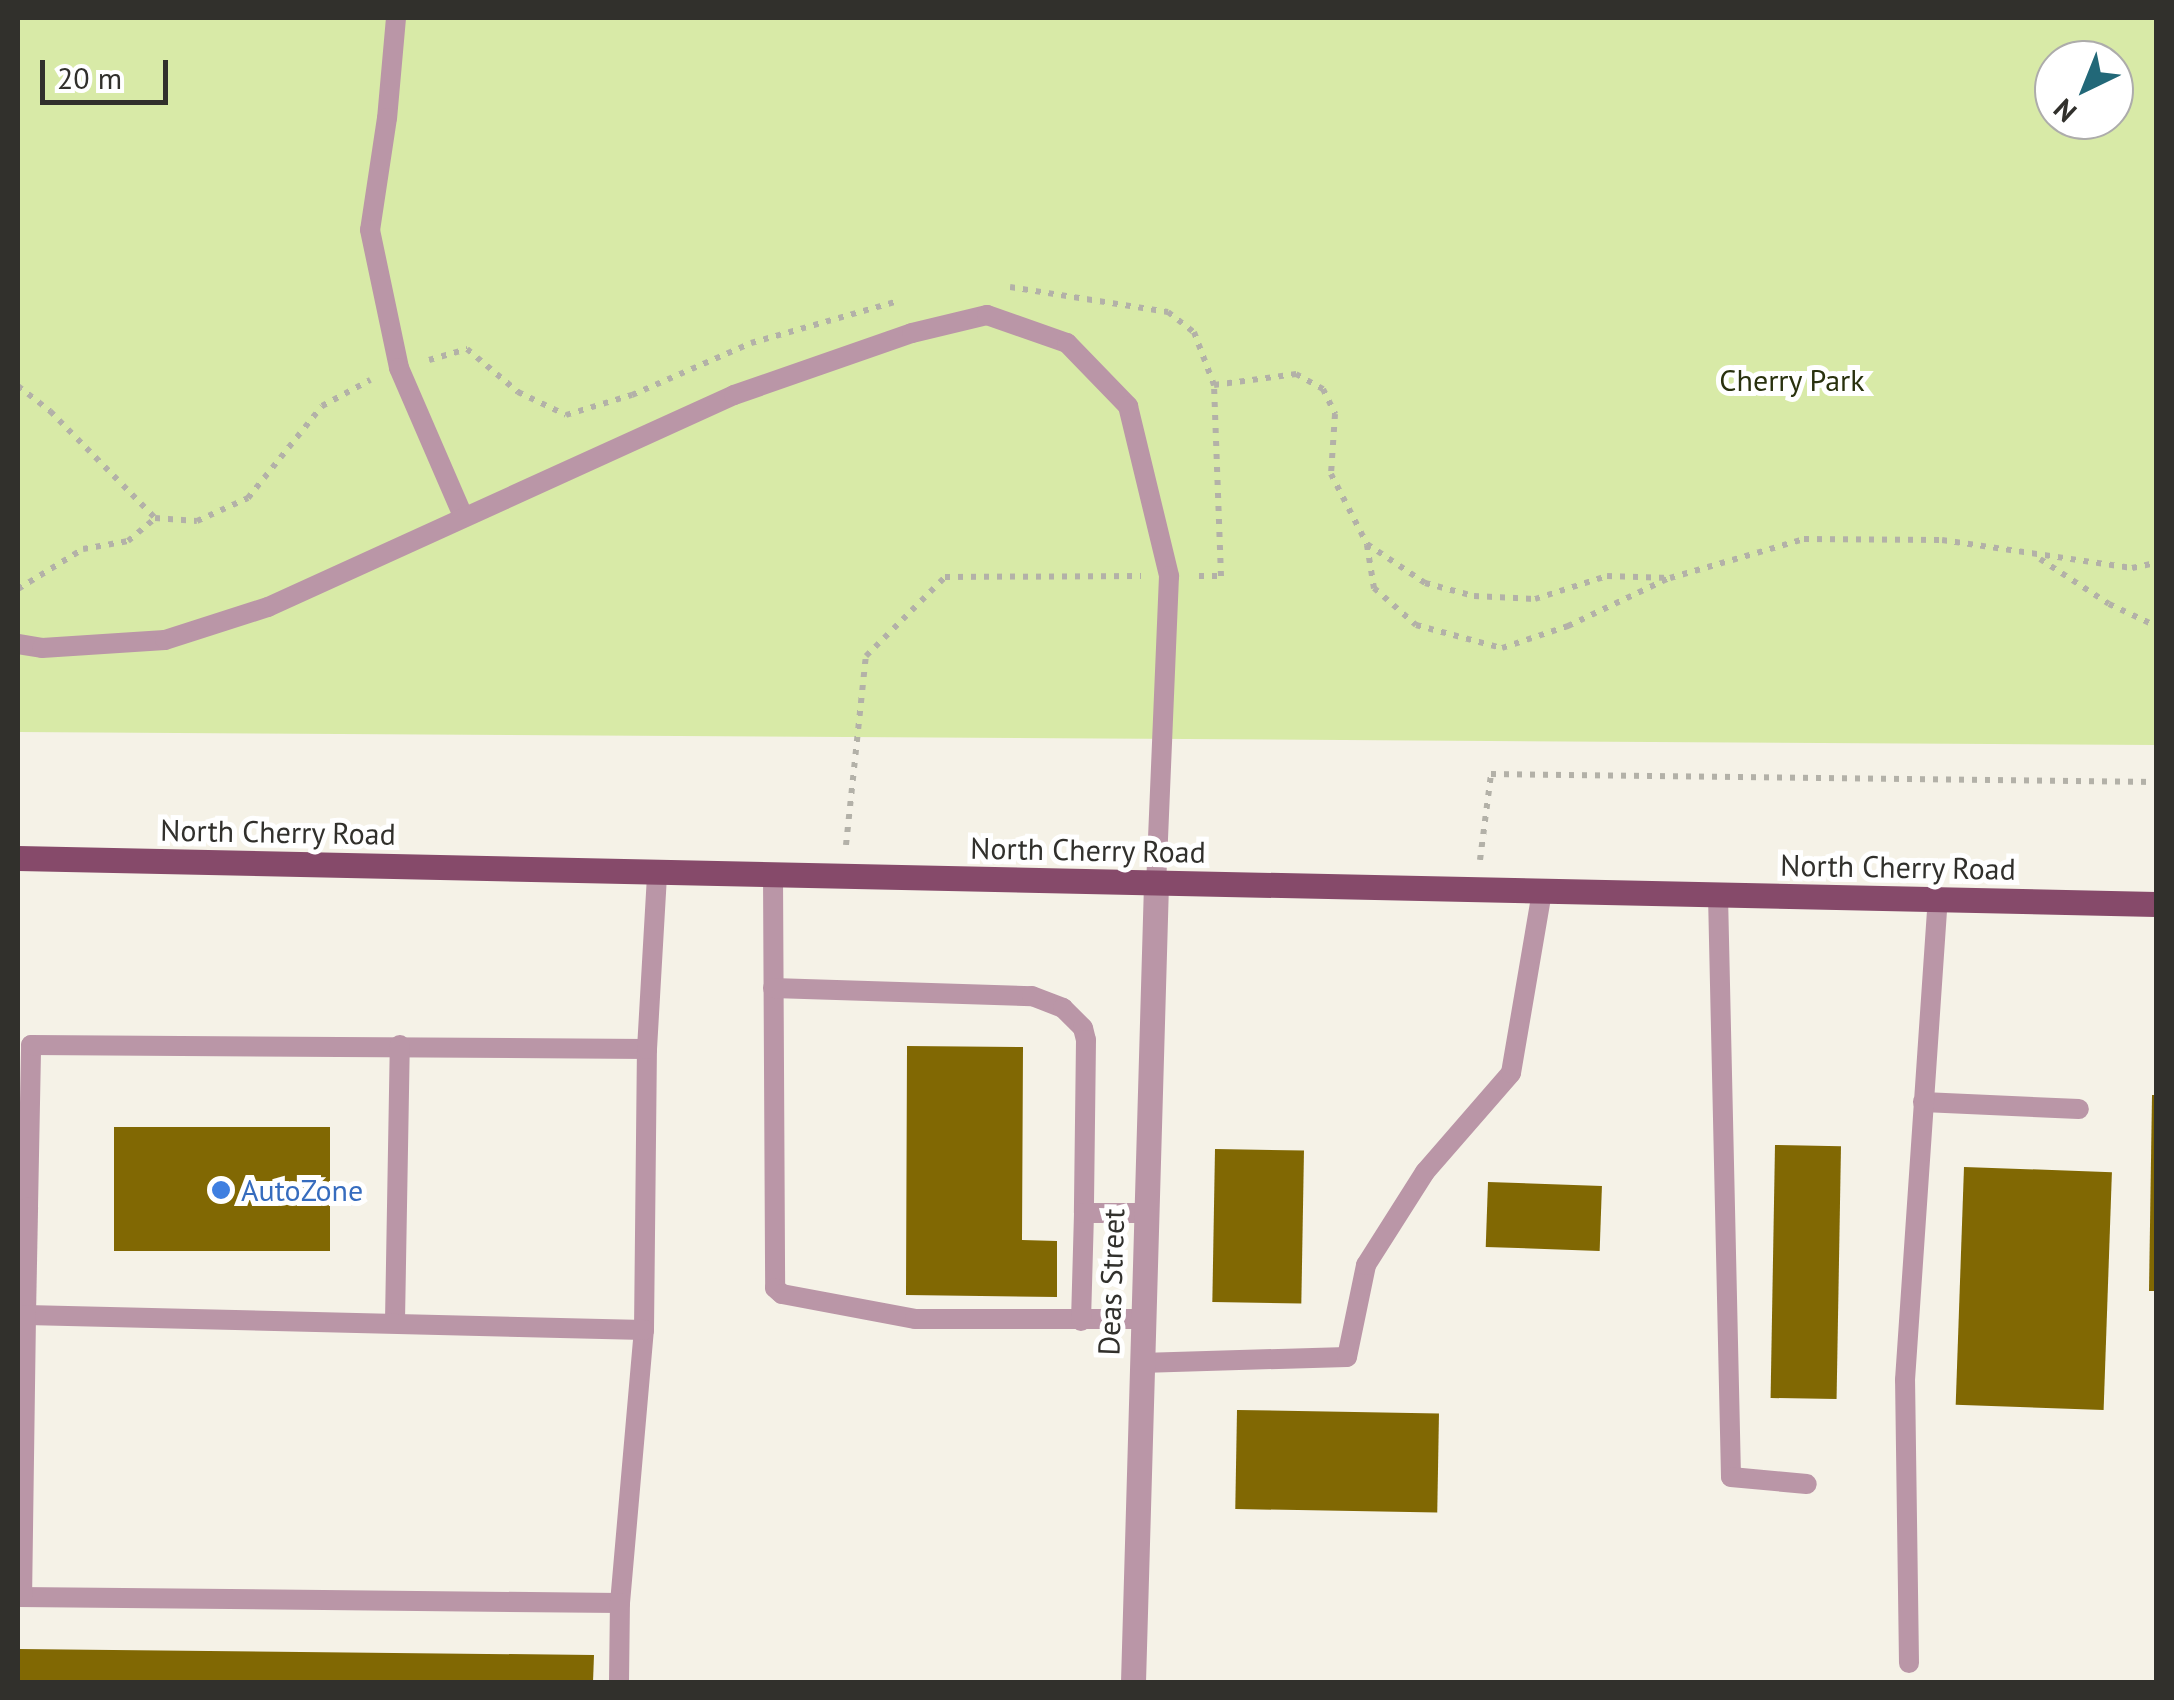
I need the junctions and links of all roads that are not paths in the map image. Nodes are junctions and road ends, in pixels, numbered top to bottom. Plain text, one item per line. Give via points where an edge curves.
1 (396, 18) edge
2 (464, 516) junction
3 (18, 644) edge
4 (18, 858) edge
5 (657, 874) junction
6 (772, 876) junction
7 (1156, 884) junction
8 (1542, 891) junction
9 (1718, 895) junction
10 (1938, 902) junction
11 (2156, 904) edge
12 (773, 988) junction
13 (400, 1045) junction
14 (646, 1049) junction
15 (1923, 1102) junction
16 (2079, 1109) dead end
17 (23, 1207) edge
18 (1084, 1212) junction
19 (1146, 1213) junction
20 (26, 1315) junction
21 (1142, 1320) junction
22 (394, 1321) junction
23 (1081, 1321) junction
24 (644, 1330) junction
25 (1141, 1363) junction
26 (1807, 1484) dead end
27 (20, 1597) edge
28 (620, 1603) junction
29 (1909, 1662) dead end
30 (619, 1682) edge
31 (1133, 1682) edge

1 - 2 lane via 370,230 399,368
2 - 3 lane via 268,607 165,640
2 - 7 lane via 734,395 912,333 986,315 1066,343 1128,406 1169,576
4 - 5 main road, North Cherry Road
5 - 6 main road, North Cherry Road
5 - 14 lane
6 - 7 main road, North Cherry Road
6 - 12 lane
7 - 8 main road, North Cherry Road
7 - 19 street, Deas Street
8 - 9 main road, North Cherry Road
8 - 25 lane via 1511,1073 1425,1172 1366,1265 1347,1357
9 - 10 main road, North Cherry Road
9 - 26 lane via 1732,1477
10 - 11 main road, North Cherry Road
10 - 15 lane
12 - 18 lane via 1032,996 1063,1008 1086,1040
12 - 23 lane via 775,1288 915,1319
13 - 14 lane
13 - 17 lane via 31,1045
13 - 22 lane
14 - 24 lane
15 - 16 lane
15 - 29 lane via 1905,1380
17 - 20 lane
18 - 19 lane
18 - 23 lane
19 - 21 street, Deas Street
20 - 22 lane
20 - 27 lane
21 - 23 lane
21 - 25 street, Deas Street
22 - 24 lane
24 - 28 lane
25 - 31 street, Deas Street
27 - 28 lane
28 - 30 lane

